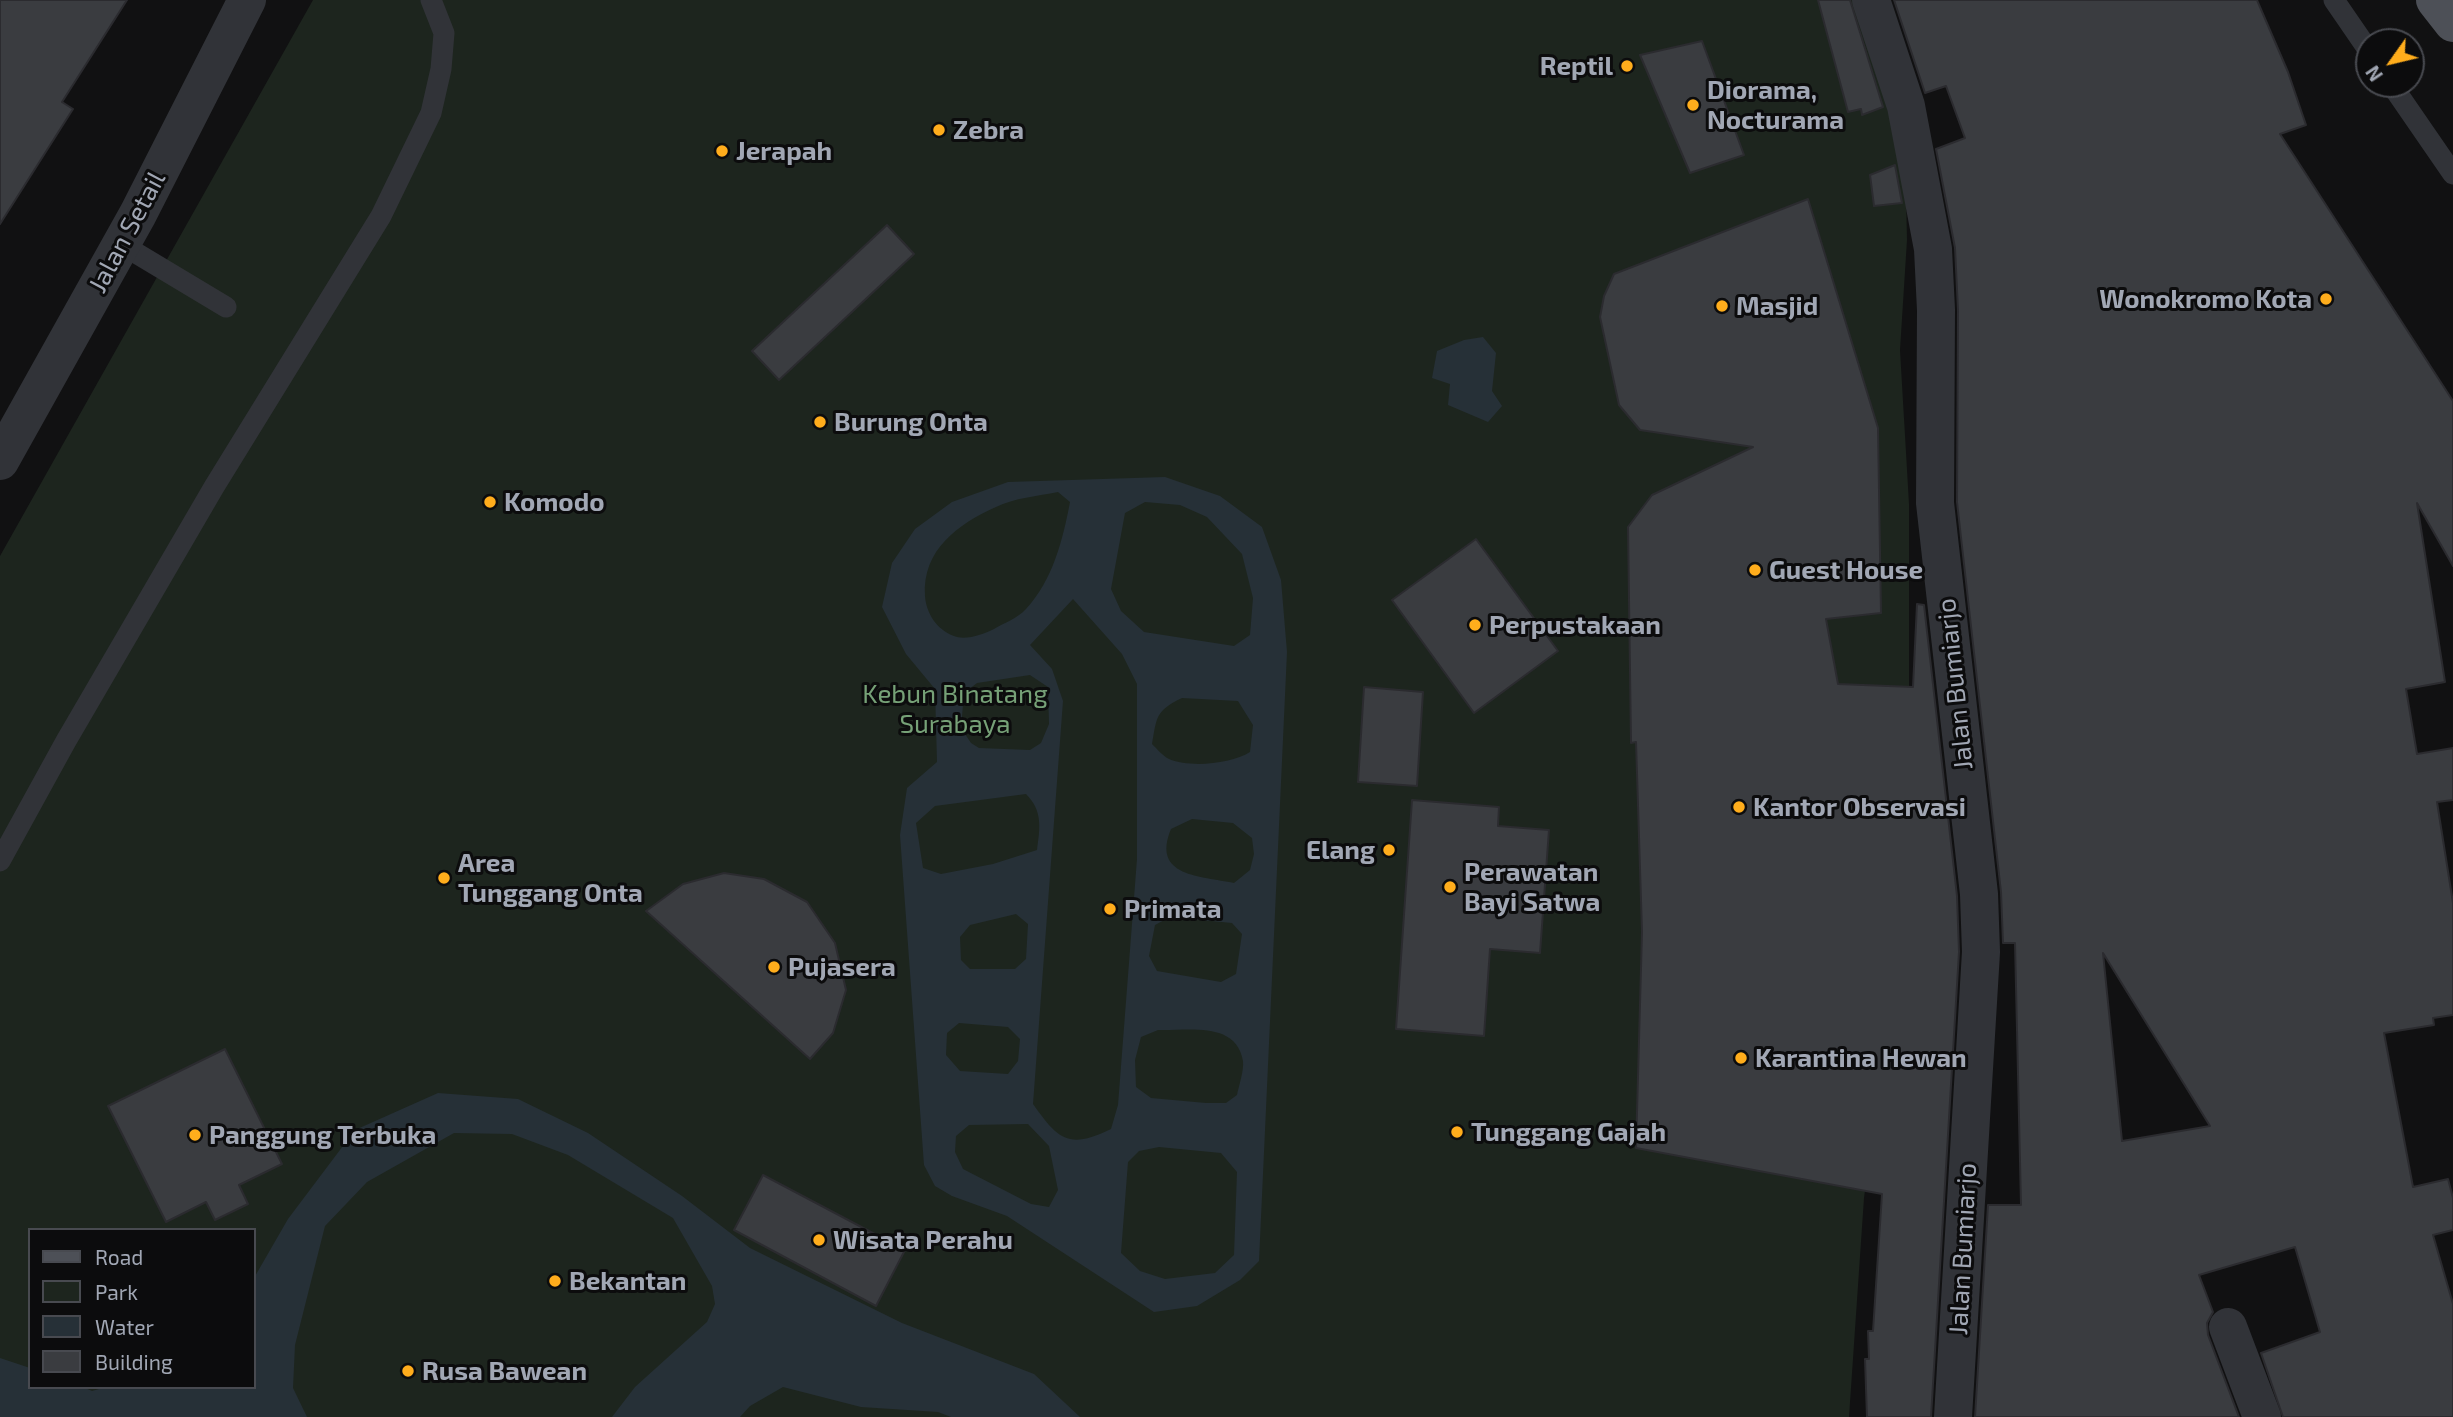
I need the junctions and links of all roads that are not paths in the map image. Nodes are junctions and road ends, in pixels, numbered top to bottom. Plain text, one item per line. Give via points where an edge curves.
1 (247, 0) edge
2 (430, 0) edge
3 (1871, 0) edge
4 (2334, 0) edge
5 (2435, 0) edge
6 (2453, 23) edge
7 (2355, 31) edge
8 (2401, 98) edge
9 (2453, 174) edge
10 (121, 244) junction
11 (226, 307) dead end
12 (0, 461) edge
13 (0, 861) edge
14 (2228, 1327) dead end
15 (1953, 1417) edge
16 (2262, 1417) edge

1 - 10 street, Jalan Setail
2 - 13 lane via 444,33 434,102 381,215 214,487
3 - 15 street, Jalan Bumiarjo via 1906,106 1933,249 1935,503 1979,894 1981,952
4 - 7 lane
5 - 6 main road
8 - 9 lane
10 - 11 lane
10 - 12 street, Jalan Setail
14 - 16 street

